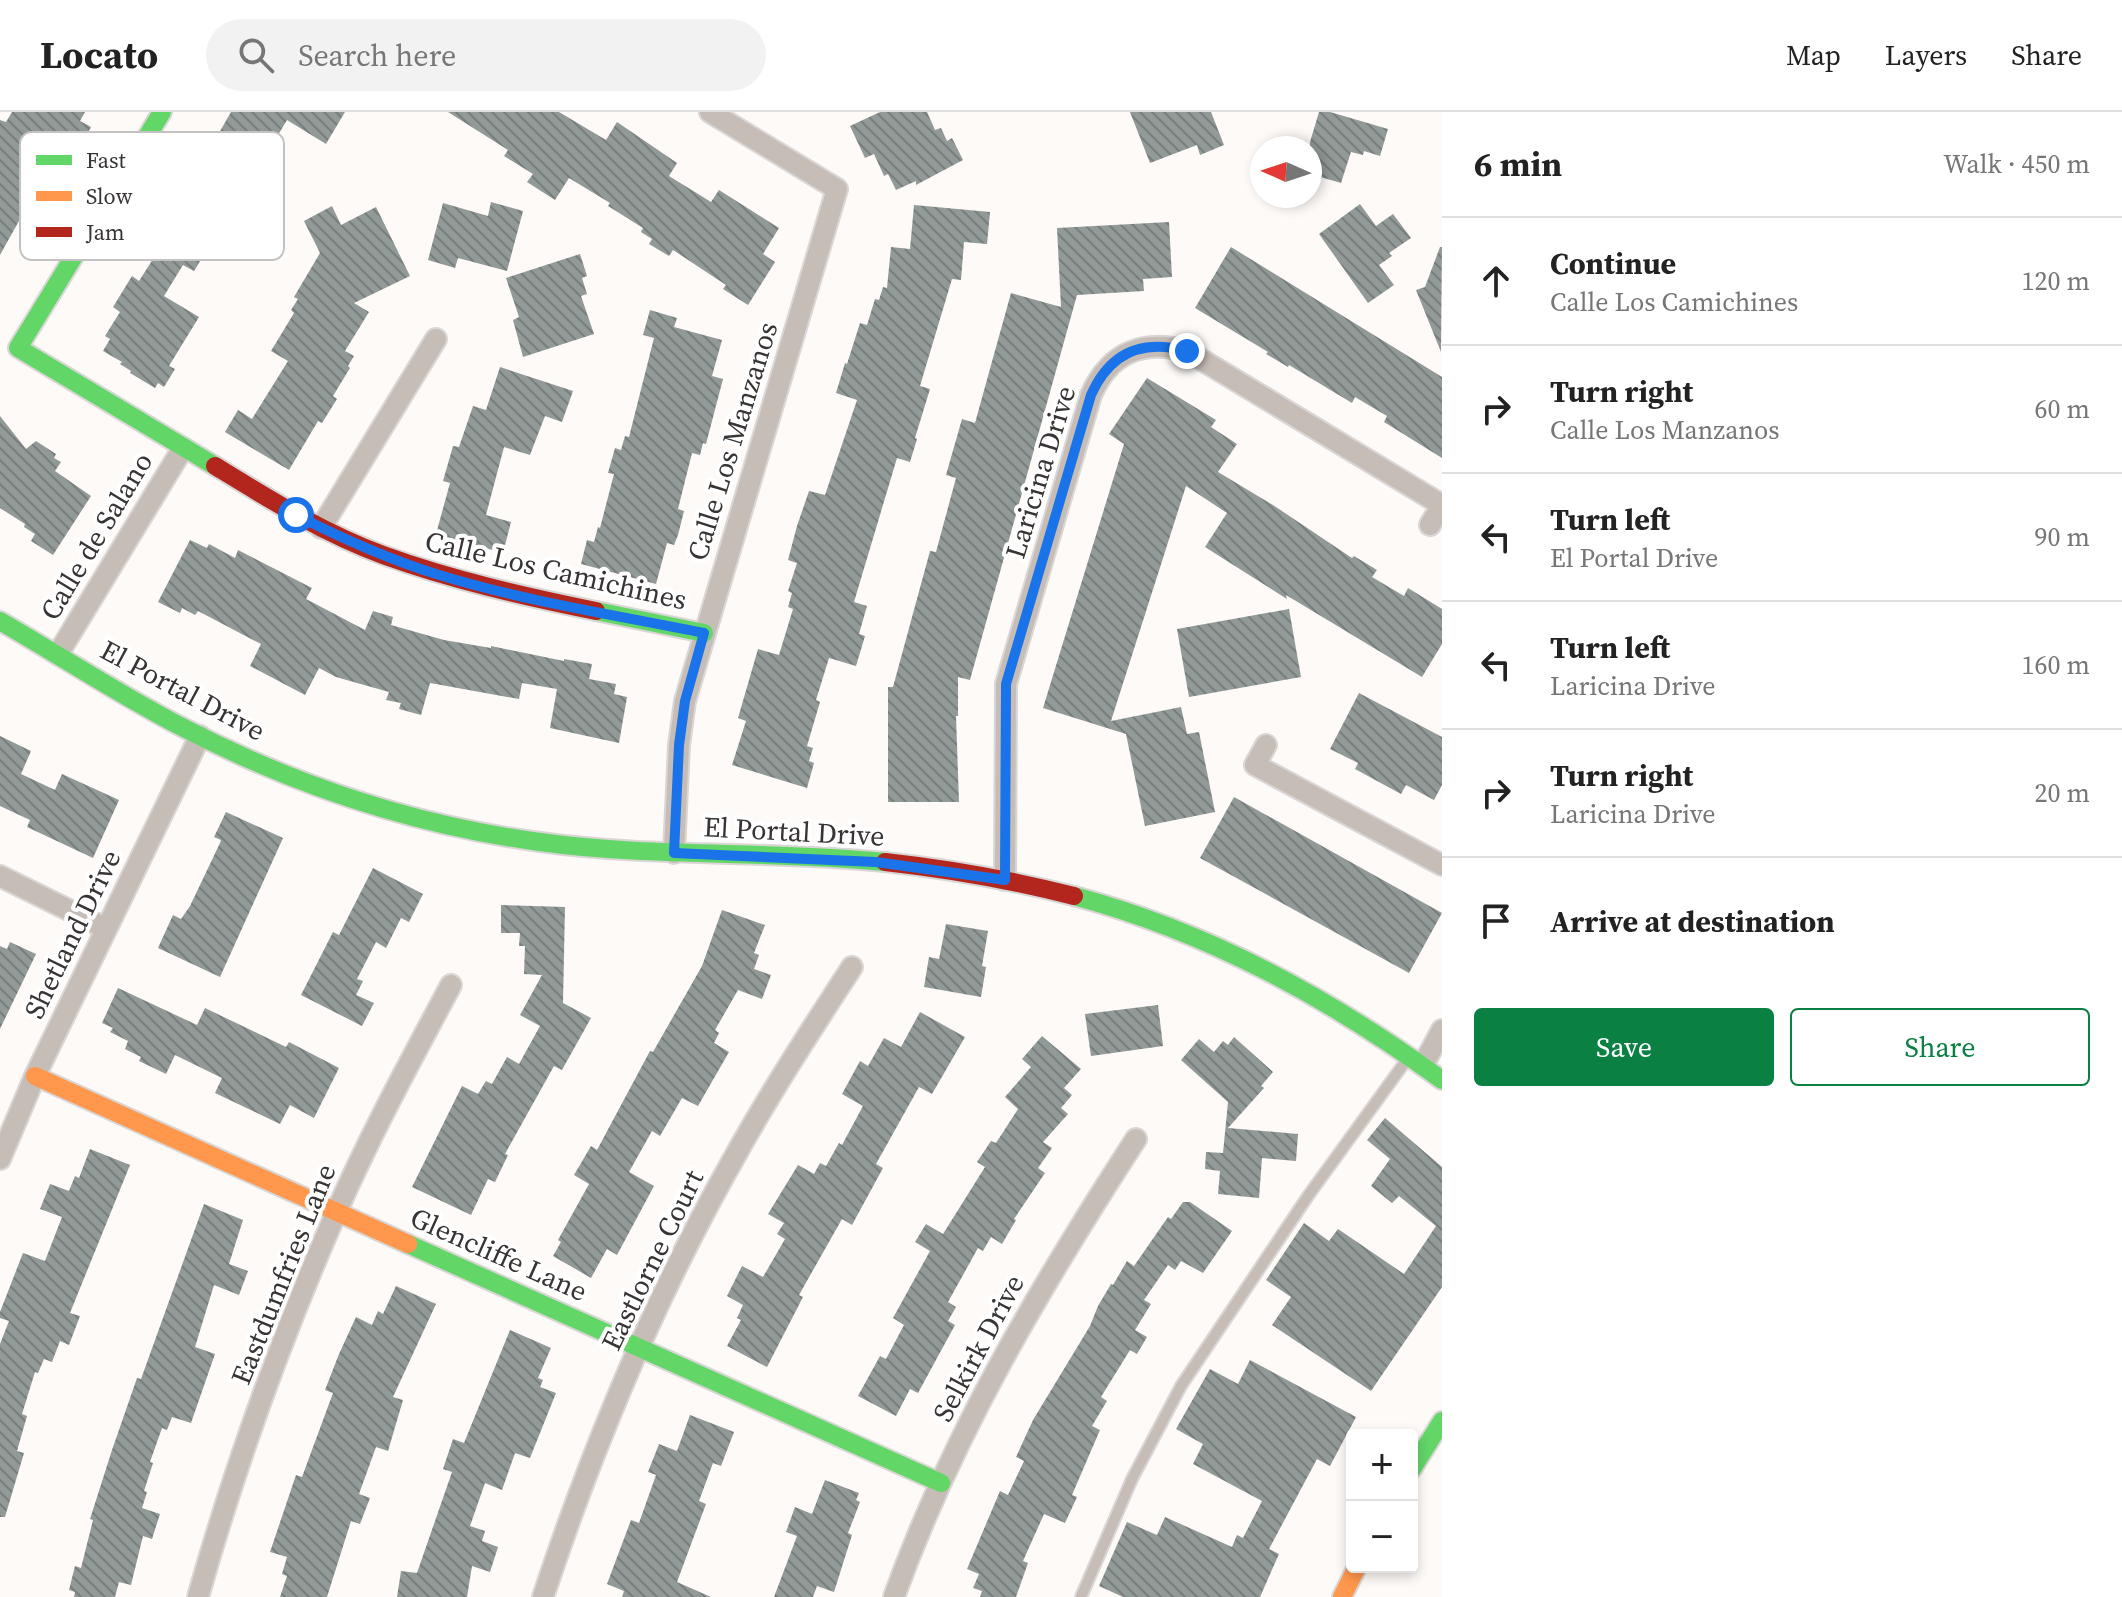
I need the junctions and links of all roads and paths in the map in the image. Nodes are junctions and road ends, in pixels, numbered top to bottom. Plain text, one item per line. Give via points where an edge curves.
1 (162, 112) edge
2 (710, 112) edge
3 (150, 132) edge
4 (72, 260) edge
5 (436, 339) dead end
6 (183, 448) junction
7 (1430, 525) dead end
8 (321, 528) junction
9 (0, 621) edge
10 (704, 633) junction
11 (58, 654) junction
12 (200, 736) junction
13 (1266, 745) dead end
14 (674, 853) junction
15 (1442, 865) edge
16 (0, 876) edge
17 (1005, 880) junction
18 (105, 928) junction
19 (852, 967) dead end
20 (451, 985) dead end
21 (1442, 1030) edge
22 (1416, 1061) junction
23 (35, 1076) junction
24 (1442, 1080) edge
25 (1136, 1139) dead end
26 (0, 1159) edge
27 (337, 1211) junction
28 (639, 1347) junction
29 (1442, 1421) edge
30 (1418, 1459) edge
31 (941, 1483) junction
32 (1354, 1573) edge
33 (198, 1597) edge
34 (543, 1597) edge
35 (894, 1597) edge
36 (1081, 1597) edge
37 (1342, 1597) edge

1 - 3 street, Calle Los Camichines
2 - 10 street, Calle Los Manzanos via 837,189
4 - 6 street, Calle Los Camichines via 18,348
5 - 8 street
6 - 8 street, Calle Los Camichines
6 - 11 street, Calle de Salano
7 - 17 street, Laricina Drive via 1442,505 1187,351 1146,346 1111,364 1091,395 1006,684
8 - 10 street, Calle Los Camichines via 381,554 491,589
9 - 11 street, El Portal Drive
10 - 14 street, Calle Los Manzanos via 679,745
11 - 12 street, El Portal Drive
12 - 14 street, El Portal Drive via 277,772 421,820 568,846
12 - 18 street, Shetland Drive
13 - 15 street via 1255,765
14 - 17 street, El Portal Drive via 876,862
16 - 18 street
17 - 22 street, El Portal Drive via 1143,918 1213,945 1346,1014
18 - 23 street, Shetland Drive
19 - 28 street, Eastlorne Court via 732,1160
20 - 27 street, Eastdumfries Lane
21 - 22 street
22 - 24 street, El Portal Drive
22 - 36 lane via 1308,1196 1181,1386 1132,1479
23 - 26 street, Shetland Drive
23 - 27 street, Glencliffe Lane
25 - 31 street, Selkirk Drive via 1004,1353
27 - 28 street, Glencliffe Lane
27 - 33 street, Eastdumfries Lane via 249,1433
28 - 31 street, Glencliffe Lane
28 - 34 street, Eastlorne Court
29 - 30 street
31 - 35 street, Selkirk Drive
32 - 37 street

